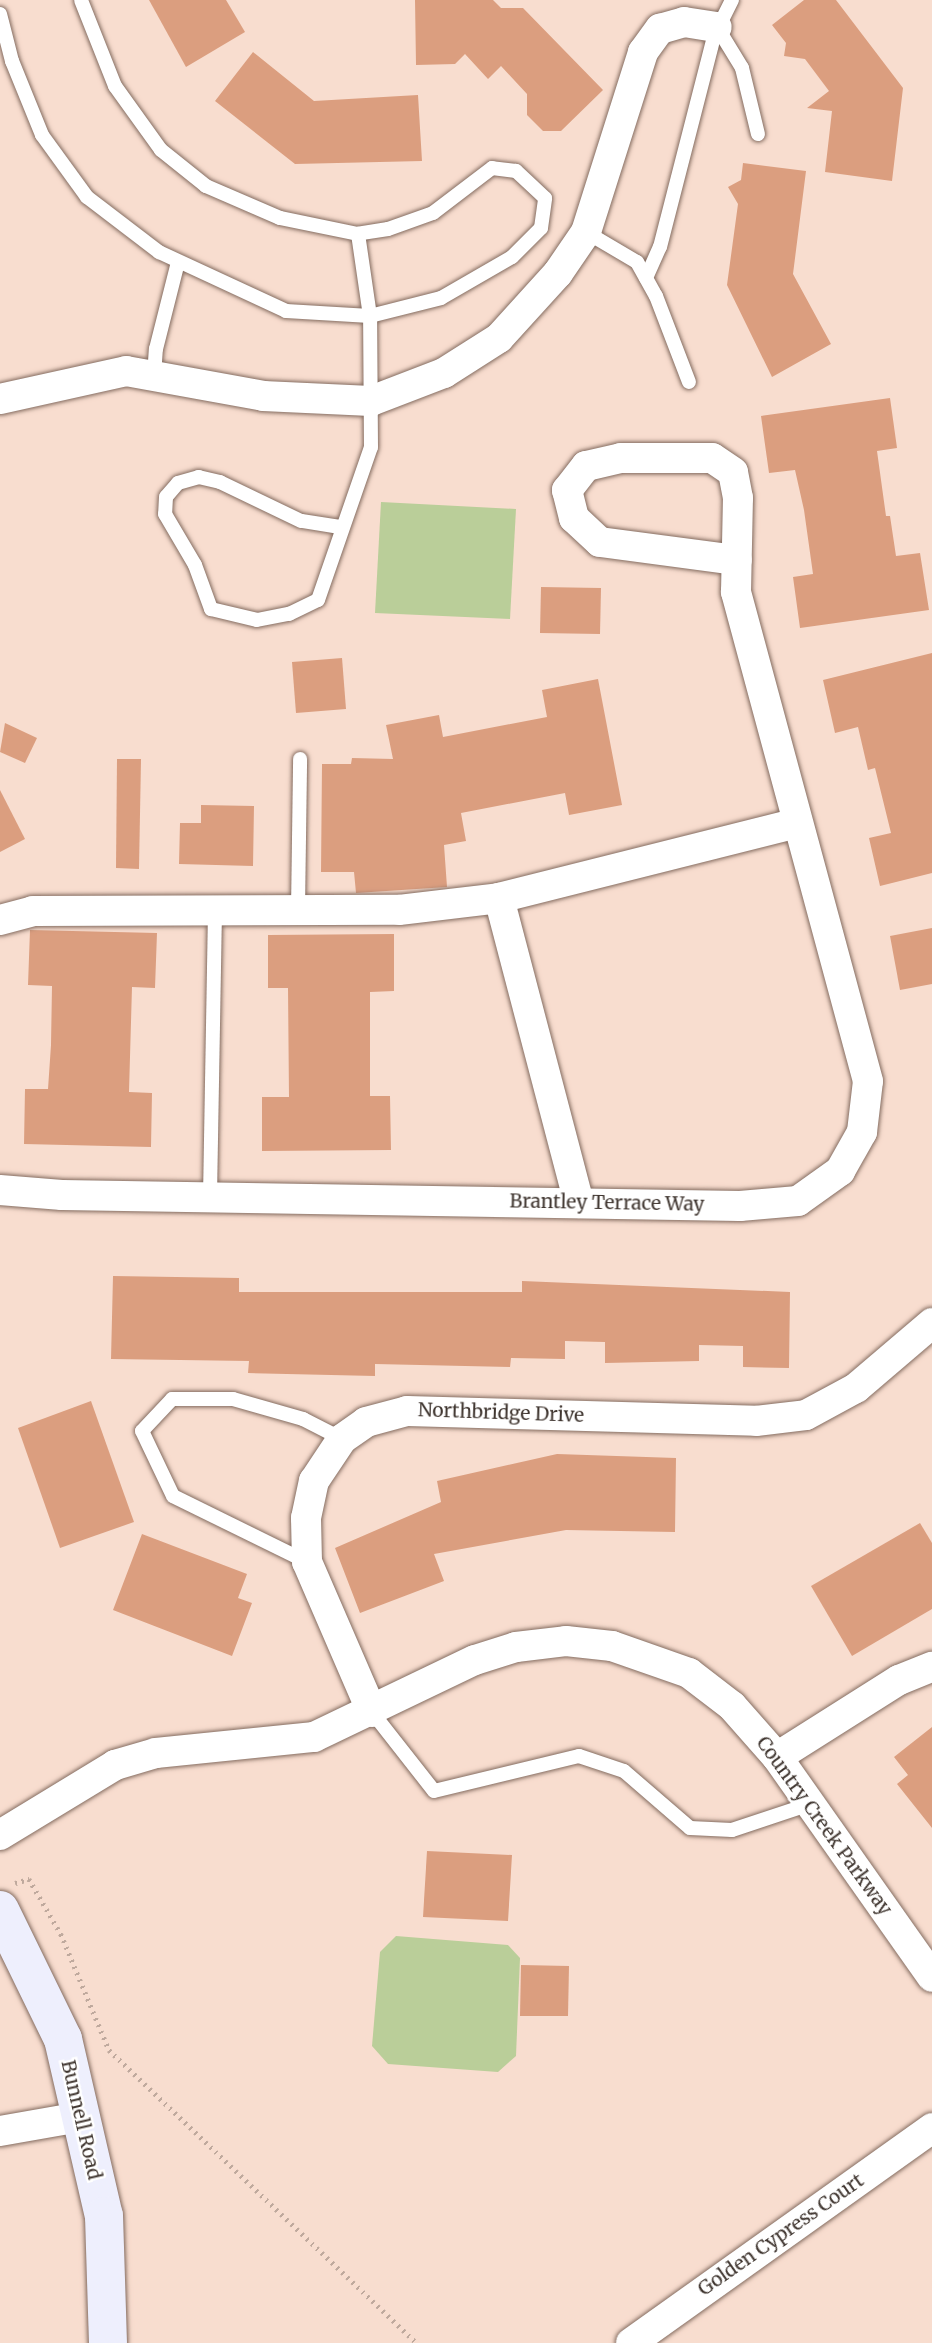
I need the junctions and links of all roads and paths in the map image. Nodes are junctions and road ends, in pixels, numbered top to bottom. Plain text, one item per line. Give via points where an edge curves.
1 (81, 0) edge
2 (732, 0) edge
3 (0, 14) edge
4 (717, 27) junction
5 (758, 134) dead end
6 (586, 233) junction
7 (358, 234) junction
8 (178, 262) junction
9 (646, 278) junction
10 (370, 316) junction
11 (154, 376) junction
12 (689, 382) dead end
13 (0, 399) edge
14 (370, 401) junction
15 (340, 527) junction
16 (737, 560) junction
17 (300, 759) dead end
18 (797, 822) junction
19 (499, 898) junction
20 (215, 909) junction
21 (298, 910) junction
22 (0, 920) edge
23 (0, 1190) edge
24 (210, 1197) junction
25 (579, 1203) junction
26 (932, 1323) edge
27 (342, 1438) junction
28 (307, 1562) junction
29 (932, 1667) edge
30 (372, 1712) junction
31 (777, 1757) junction
32 (810, 1804) junction
33 (0, 1835) edge
34 (9, 1895) edge
35 (932, 1977) edge
36 (80, 2117) junction
37 (932, 2128) edge
38 (0, 2131) edge
39 (108, 2343) edge
40 (417, 2343) edge
41 (631, 2343) edge

1 - 7 lane via 115,86 161,150 206,186 280,218
2 - 4 lane
3 - 8 lane via 12,61 42,135 88,197
4 - 5 lane via 742,68
4 - 6 street via 684,22 660,29 643,52
4 - 9 lane via 660,247
6 - 9 lane via 636,262
6 - 14 street via 558,273 499,338 444,373
7 - 10 lane
7 - 10 lane via 433,213 492,169 516,171 545,198 541,228 512,257 441,298
8 - 10 lane via 286,311
8 - 11 lane via 156,349
9 - 12 lane
10 - 14 lane
11 - 13 street via 126,371
11 - 14 street via 263,396
14 - 15 lane via 370,447 357,494
15 - 15 lane via 301,521 220,482 199,477 178,483 166,498 165,514 195,565 211,609 234,617 257,620 289,614 318,600
16 - 16 street, Brantley Terrace Way via 738,498 733,472 712,458 621,458 586,467 567,490 574,518 600,541
16 - 18 street, Brantley Terrace Way via 736,592
17 - 21 lane
18 - 19 street
18 - 25 street, Brantley Terrace Way via 868,1081 862,1132 839,1171 798,1201 740,1206
19 - 21 street via 399,910
19 - 25 street
20 - 21 street
20 - 22 street via 33,911
20 - 24 lane
23 - 24 street, Brantley Terrace Way
24 - 25 street, Brantley Terrace Way
26 - 27 street, Northbridge Drive via 856,1388 806,1415 756,1421 407,1411 366,1422
27 - 28 street, Northbridge Drive via 314,1481 306,1518
27 - 28 lane via 303,1419 233,1399 172,1399 142,1431 173,1496
28 - 30 street, Northbridge Drive
29 - 31 street via 899,1680
30 - 31 street, Country Creek Parkway via 475,1660 516,1647 566,1642 612,1646 689,1673 732,1706
30 - 32 lane via 433,1791 579,1756 624,1771 690,1828 732,1830
30 - 33 street, Country Creek Parkway via 314,1737 156,1753 115,1765
31 - 32 street, Country Creek Parkway
32 - 35 street, Country Creek Parkway
34 - 36 main road, Bunnell Road via 63,2039
34 - 40 path via 29,1879 61,1934 109,2050
36 - 38 street
36 - 39 main road, Bunnell Road via 104,2216
37 - 41 street, Golden Cypress Court

